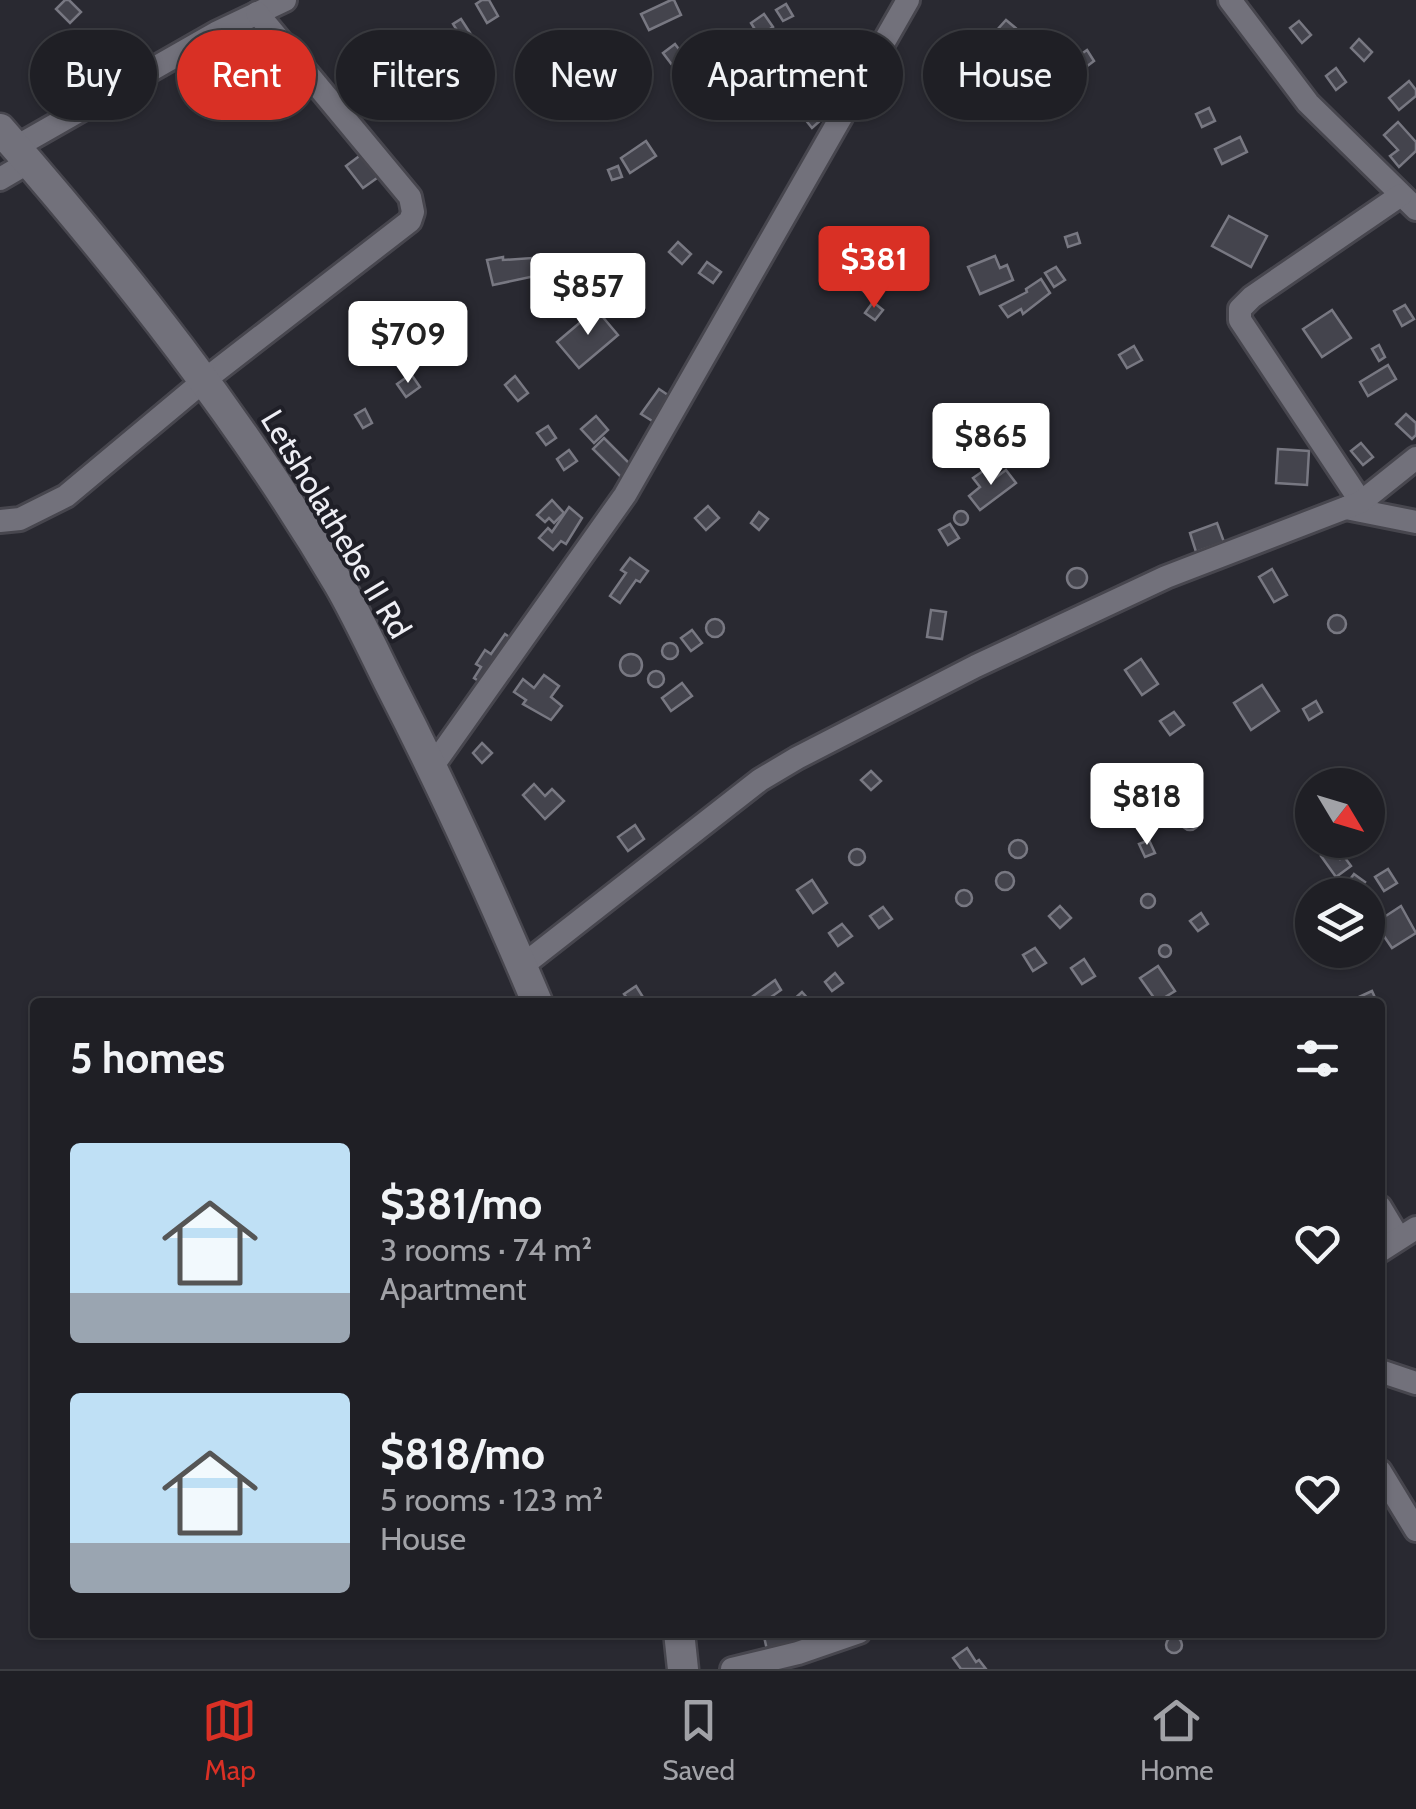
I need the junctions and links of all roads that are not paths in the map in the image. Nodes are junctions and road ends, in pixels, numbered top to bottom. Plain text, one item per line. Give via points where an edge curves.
1 (285, 0) edge
2 (908, 0) edge
3 (1230, 0) edge
4 (257, 13) junction
5 (15, 146) edge
6 (0, 179) edge
7 (1408, 202) edge
8 (206, 379) junction
9 (1416, 458) edge
10 (1353, 505) junction
11 (0, 521) edge
12 (1416, 522) edge
13 (432, 767) junction
14 (522, 966) junction
15 (534, 998) edge
16 (1385, 1216) edge
17 (1398, 1239) edge
18 (1385, 1373) edge
19 (1416, 1383) edge
20 (1385, 1479) edge
21 (1416, 1530) edge
22 (679, 1638) edge
23 (842, 1638) edge
24 (682, 1669) edge
25 (732, 1669) edge

1 - 4 street
2 - 13 street via 625,496
3 - 7 street via 1308,103
4 - 5 street
4 - 8 street via 410,197 413,212 404,228
5 - 6 street
5 - 8 street, Letsholathebe II Rd
7 - 10 street via 1240,310
8 - 11 street via 66,496 20,519
8 - 13 street, Letsholathebe II Rd via 342,589
9 - 10 street
10 - 12 street
10 - 14 street via 1166,578 797,758
13 - 14 street, Letsholathebe II Rd
14 - 15 street, Letsholathebe II Rd
16 - 17 street
18 - 19 street
20 - 21 street
22 - 24 street
23 - 25 street

